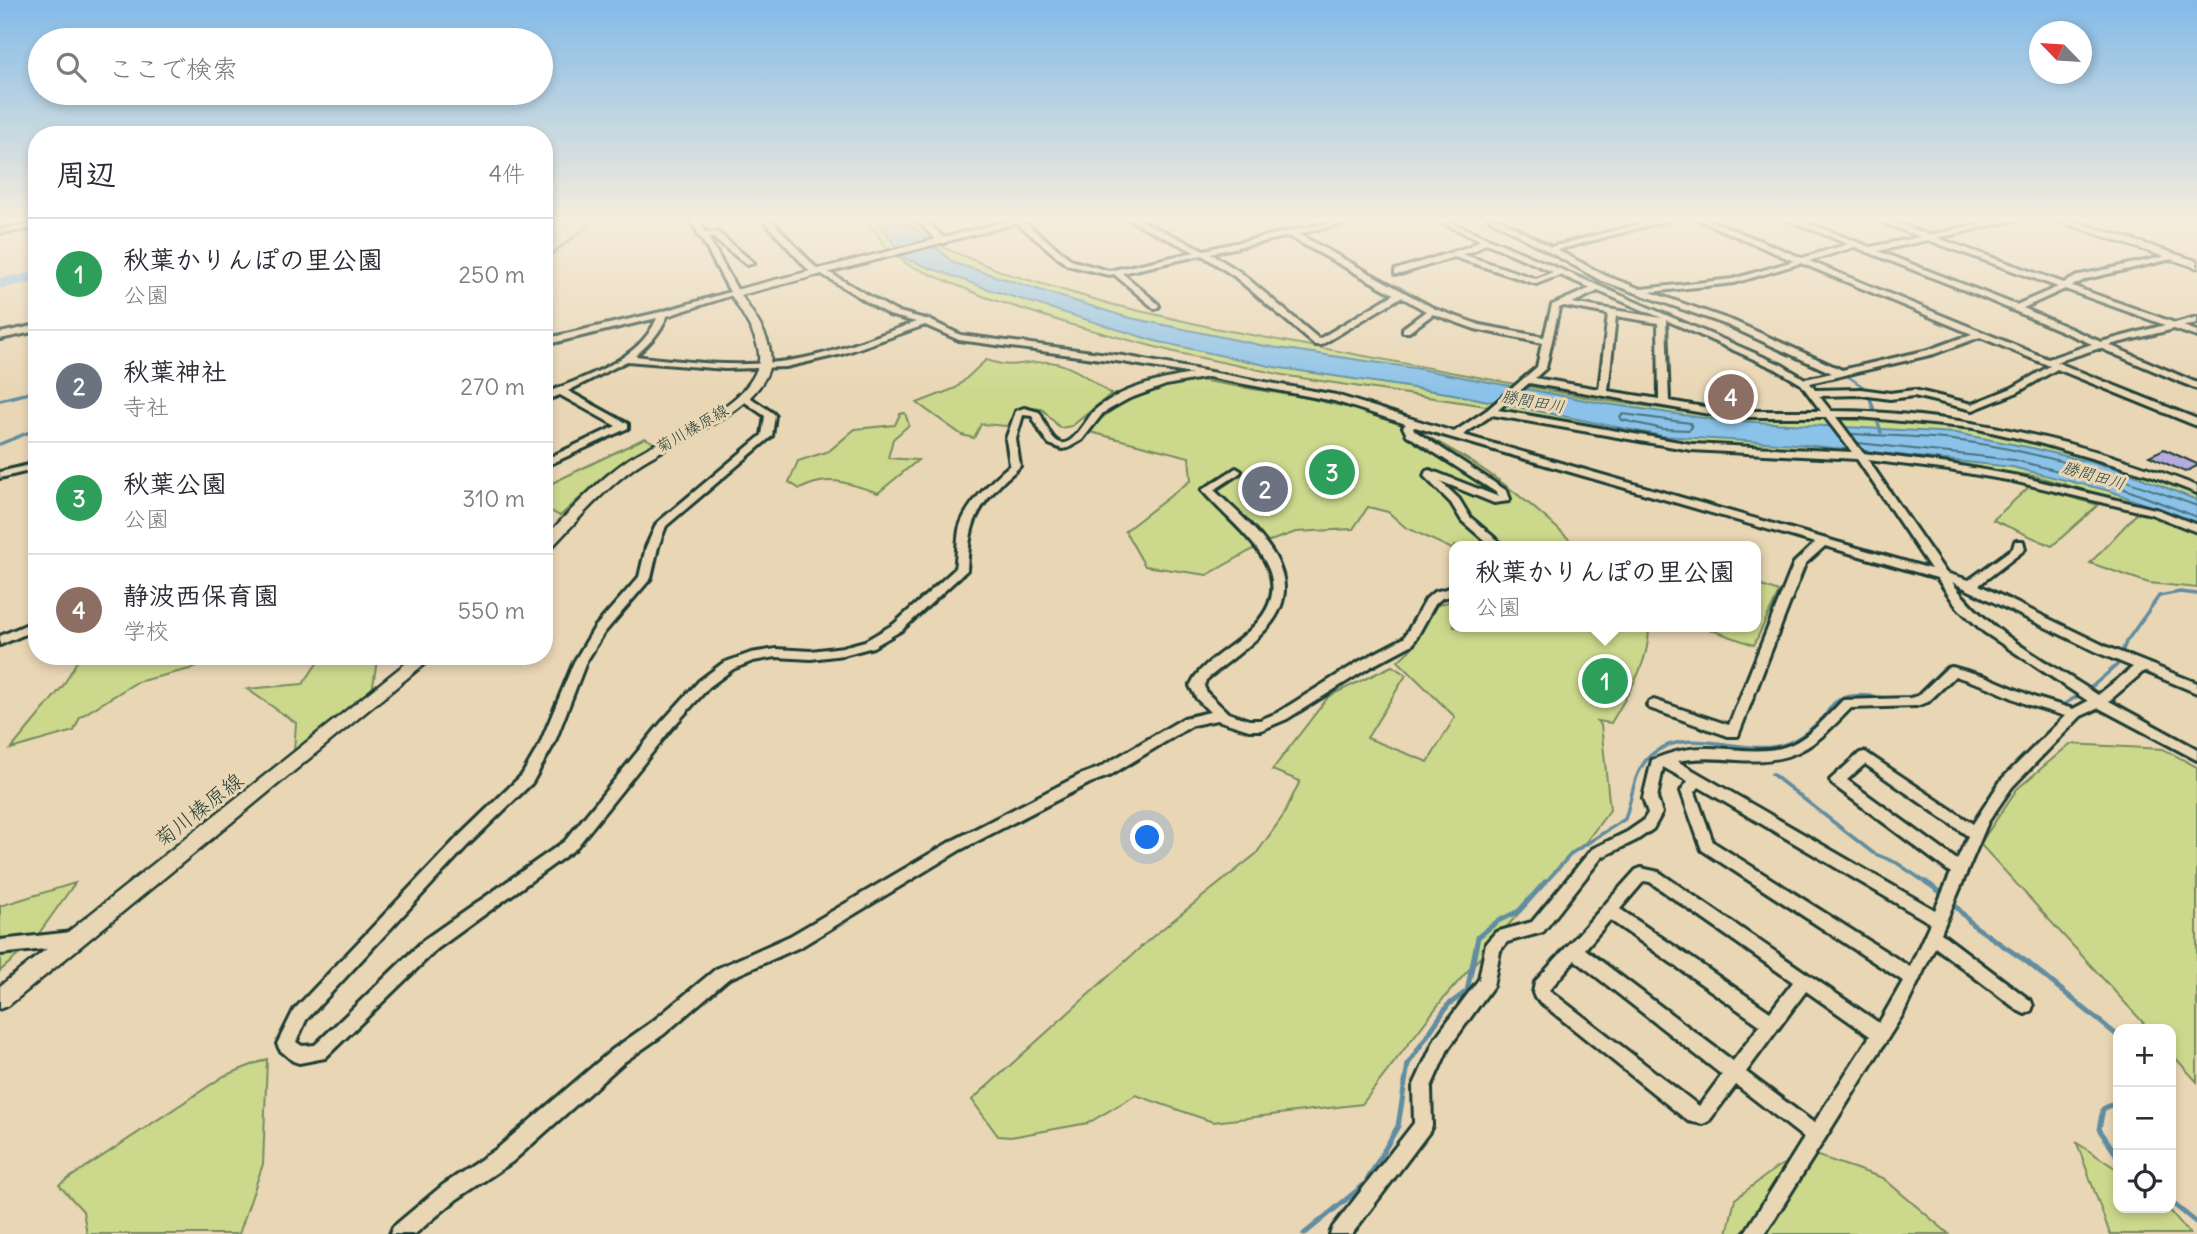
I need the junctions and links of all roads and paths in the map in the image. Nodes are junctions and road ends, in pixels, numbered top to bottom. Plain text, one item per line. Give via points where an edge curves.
1 (725, 276) edge
2 (805, 276) edge
3 (826, 276) edge
4 (1120, 276) edge
5 (1239, 276) edge
6 (1367, 276) edge
7 (1517, 276) edge
8 (1551, 276) edge
9 (1569, 276) edge
10 (1598, 276) edge
11 (1752, 276) edge
12 (1838, 276) edge
13 (1933, 276) edge
14 (2032, 276) edge
15 (2089, 276) edge
16 (2064, 287) junction
17 (1598, 288) junction
18 (1639, 290) junction
19 (735, 293) junction
20 (1609, 293) junction
21 (1400, 294) junction
22 (1561, 304) junction
23 (1155, 306) dead end
24 (2015, 308) junction
25 (1432, 311) junction
26 (1612, 313) junction
27 (663, 314) junction
28 (1664, 319) junction
29 (2197, 320) edge
30 (926, 322) junction
31 (2177, 327) junction
32 (28, 330) edge
33 (1406, 330) dead end
34 (1981, 334) junction
35 (2197, 334) edge
36 (0, 336) edge
37 (553, 340) edge
38 (1548, 341) junction
39 (2099, 345) junction
40 (625, 358) junction
41 (2052, 364) junction
42 (765, 365) junction
43 (1840, 373) junction
44 (1206, 375) junction
45 (1528, 381) junction
46 (1804, 382) junction
47 (2197, 386) edge
48 (559, 391) junction
49 (1862, 392) joint
50 (1603, 393) junction
51 (1815, 393) junction
52 (553, 394) edge
53 (742, 396) junction
54 (1664, 403) junction
55 (1490, 412) junction
56 (1829, 414) junction
57 (1414, 423) junction
58 (2197, 423) edge
59 (1455, 436) junction
60 (1860, 456) junction
61 (553, 460) edge
62 (28, 468) edge
63 (1236, 471) dead end
64 (0, 475) edge
65 (2197, 490) edge
66 (2197, 529) edge
67 (553, 538) edge
68 (1492, 541) edge
69 (1823, 541) junction
70 (2019, 543) dead end
71 (1943, 576) junction
72 (1971, 585) junction
73 (1449, 592) edge
74 (28, 628) edge
75 (0, 641) edge
76 (2136, 664) junction
77 (416, 665) edge
78 (2197, 688) edge
79 (2096, 700) junction
80 (1654, 705) dead end
81 (2074, 715) junction
82 (1225, 718) junction
83 (2197, 755) edge
84 (1664, 760) junction
85 (1698, 779) junction
86 (1976, 834) junction
87 (1960, 871) junction
88 (1949, 896) joint
89 (1609, 910) junction
90 (1935, 928) junction
91 (72, 939) junction
92 (0, 947) edge
93 (1574, 950) junction
94 (1913, 978) junction
95 (1804, 981) junction
96 (0, 999) edge
97 (2025, 1006) dead end
98 (1772, 1023) junction
99 (1881, 1034) junction
100 (1735, 1074) junction
101 (1816, 1136) junction
102 (400, 1234) edge
103 (1340, 1234) edge
104 (1754, 1234) edge

1 - 19 street
2 - 19 main road
3 - 30 street via 892,313
4 - 23 street
5 - 21 street via 1318,343
6 - 21 street
7 - 8 street via 1536,282
9 - 17 street
10 - 18 street
11 - 18 street
12 - 34 street
13 - 24 street
14 - 16 street
15 - 16 street
16 - 24 street
16 - 31 street
17 - 20 street
17 - 22 street
18 - 20 street
18 - 43 street via 1730,323
19 - 27 street
19 - 42 main road via 765,349
20 - 28 street
21 - 25 street
22 - 26 street
22 - 38 street via 1555,307
24 - 39 street
25 - 33 street
25 - 38 street via 1478,327
26 - 28 street
26 - 50 street
27 - 37 street
27 - 40 street via 645,345
28 - 46 street
28 - 54 street
29 - 31 street
30 - 42 street via 829,355
30 - 44 street via 960,337
31 - 35 street
31 - 39 street
32 - 36 street
34 - 41 street
34 - 43 street via 1931,352
38 - 45 street via 1541,368
39 - 41 street
39 - 47 street
40 - 42 street
40 - 48 street
41 - 49 street via 2015,390 1973,407 1914,393
41 - 58 street
42 - 53 main road, 菊川榛原線
43 - 46 street
44 - 53 street via 1140,389 1098,413 1073,443 1061,446 1049,440 1036,414 1019,413 1011,439 1015,466 972,513 965,528 961,570 950,581 898,627 869,644 811,655 776,653 728,666 704,684 666,726 570,845 431,944 319,1052 299,1055 286,1044 300,1015 527,779 547,744 580,662 599,630 645,578 661,525 767,436 770,415
44 - 57 street via 1336,398
45 - 50 street
45 - 55 street
46 - 51 street
48 - 52 street
48 - 61 street via 624,426
49 - 51 street
50 - 54 street
51 - 56 street
53 - 67 main road, 菊川榛原線 via 724,411 632,462
54 - 56 street via 1727,414
55 - 59 street
55 - 60 street via 1691,447
56 - 60 street
56 - 65 street via 1974,425 2154,473
57 - 59 street
57 - 68 street via 1408,427 1411,433 1502,491 1505,499 1499,501 1429,476
59 - 69 street
60 - 66 street via 2046,485 2155,512
60 - 71 street
62 - 64 street
63 - 82 street via 1207,490 1267,553 1280,587 1267,620 1201,677 1197,686
69 - 71 street
69 - 80 street via 1800,563 1733,732
70 - 72 street via 2019,549
71 - 72 street
71 - 79 street via 1961,604 1988,629
72 - 76 street
73 - 82 street via 1430,602 1409,641 1282,716 1261,725
74 - 75 street
76 - 78 street
76 - 79 street
77 - 91 main road, 菊川榛原線
79 - 81 street
79 - 83 street
81 - 84 street via 1977,676 1952,671 1923,699 1911,703 1847,703 1802,745 1788,751 1699,751
81 - 86 street via 2007,783
82 - 102 street via 1217,715 1189,721 1104,772 955,846 796,941 722,974 618,1056 505,1155 450,1192
84 - 85 street
84 - 103 street via 1657,764 1651,782 1655,813 1648,825 1597,853 1536,927 1502,936 1492,948 1487,981 1442,1043 1422,1087 1423,1126
85 - 90 street
85 - 94 street via 1688,791 1707,846
86 - 87 street
86 - 87 street via 1865,757 1837,780
87 - 88 street
88 - 90 street
89 - 93 street
89 - 95 street via 1641,874 1654,876
89 - 98 street
90 - 94 street
90 - 97 street
91 - 92 street
91 - 96 main road, 菊川榛原線
93 - 100 street
93 - 100 street via 1541,987 1541,993 1694,1115 1703,1115
94 - 99 street
95 - 98 street
95 - 99 street
98 - 100 street
99 - 101 street
100 - 101 street
101 - 104 street

